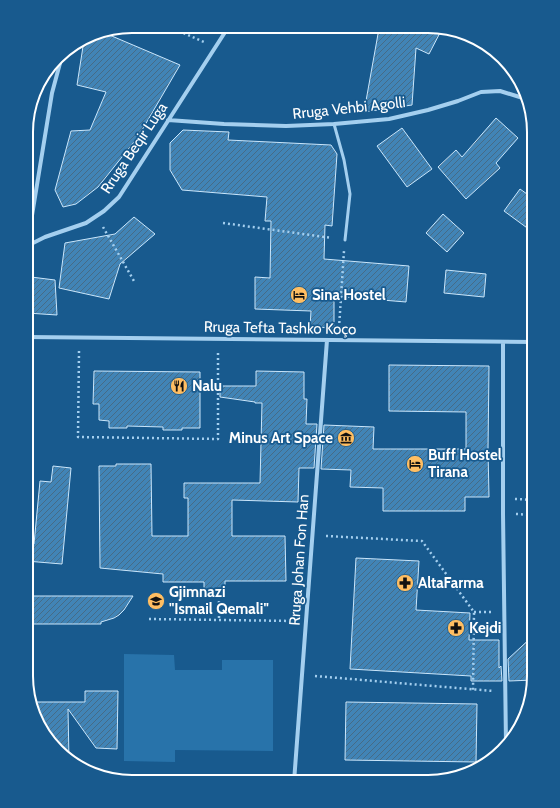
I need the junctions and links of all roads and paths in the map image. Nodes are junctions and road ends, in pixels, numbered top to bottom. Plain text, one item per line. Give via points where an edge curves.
1 (183, 33) edge
2 (225, 33) edge
3 (216, 48) junction
4 (59, 66) edge
5 (521, 97) edge
6 (168, 120) junction
7 (334, 124) junction
8 (33, 210) edge
9 (97, 216) junction
10 (223, 223) dead end
11 (345, 240) junction
12 (33, 243) edge
13 (134, 281) dead end
14 (33, 337) edge
15 (218, 339) junction
16 (327, 340) junction
17 (338, 341) junction
18 (503, 342) junction
19 (527, 342) edge
20 (78, 366) dead end
21 (503, 499) junction
22 (527, 500) edge
23 (503, 514) junction
24 (527, 515) edge
25 (313, 535) junction
26 (219, 596) dead end
27 (149, 620) dead end
28 (219, 620) junction
29 (306, 620) junction
30 (302, 675) junction
31 (473, 690) junction
32 (506, 693) junction
33 (506, 736) edge
34 (295, 775) edge

1 - 3 path
2 - 3 street, Rruga Beqir Luga
3 - 6 street, Rruga Beqir Luga
4 - 8 street via 52,94
5 - 7 street, Rruga Vehbi Agolli via 500,91 481,92 428,110 389,119
6 - 7 street, Rruga Vehbi Agolli via 286,126
6 - 9 street, Rruga Beqir Luga via 119,197
7 - 11 lane via 350,194
9 - 12 street, Rruga Beqir Luga via 86,223
9 - 13 path
10 - 11 path
11 - 17 path
14 - 15 street, Rruga Tefta Tashko Koço
15 - 16 street, Rruga Tefta Tashko Koço
15 - 20 path via 218,439 78,437
16 - 17 street, Rruga Tefta Tashko Koço
16 - 25 street, Rruga Johan Fon Han
17 - 18 street, Rruga Tefta Tashko Koço
18 - 19 street, Rruga Tefta Tashko Koço
18 - 21 street
21 - 22 path
21 - 23 street
23 - 24 path
23 - 32 street
25 - 29 street, Rruga Johan Fon Han
25 - 31 path via 422,541 474,612
26 - 28 path
27 - 28 path
28 - 29 path
29 - 30 street, Rruga Johan Fon Han
30 - 31 path
30 - 34 street, Rruga Johan Fon Han
31 - 32 path
32 - 33 street

